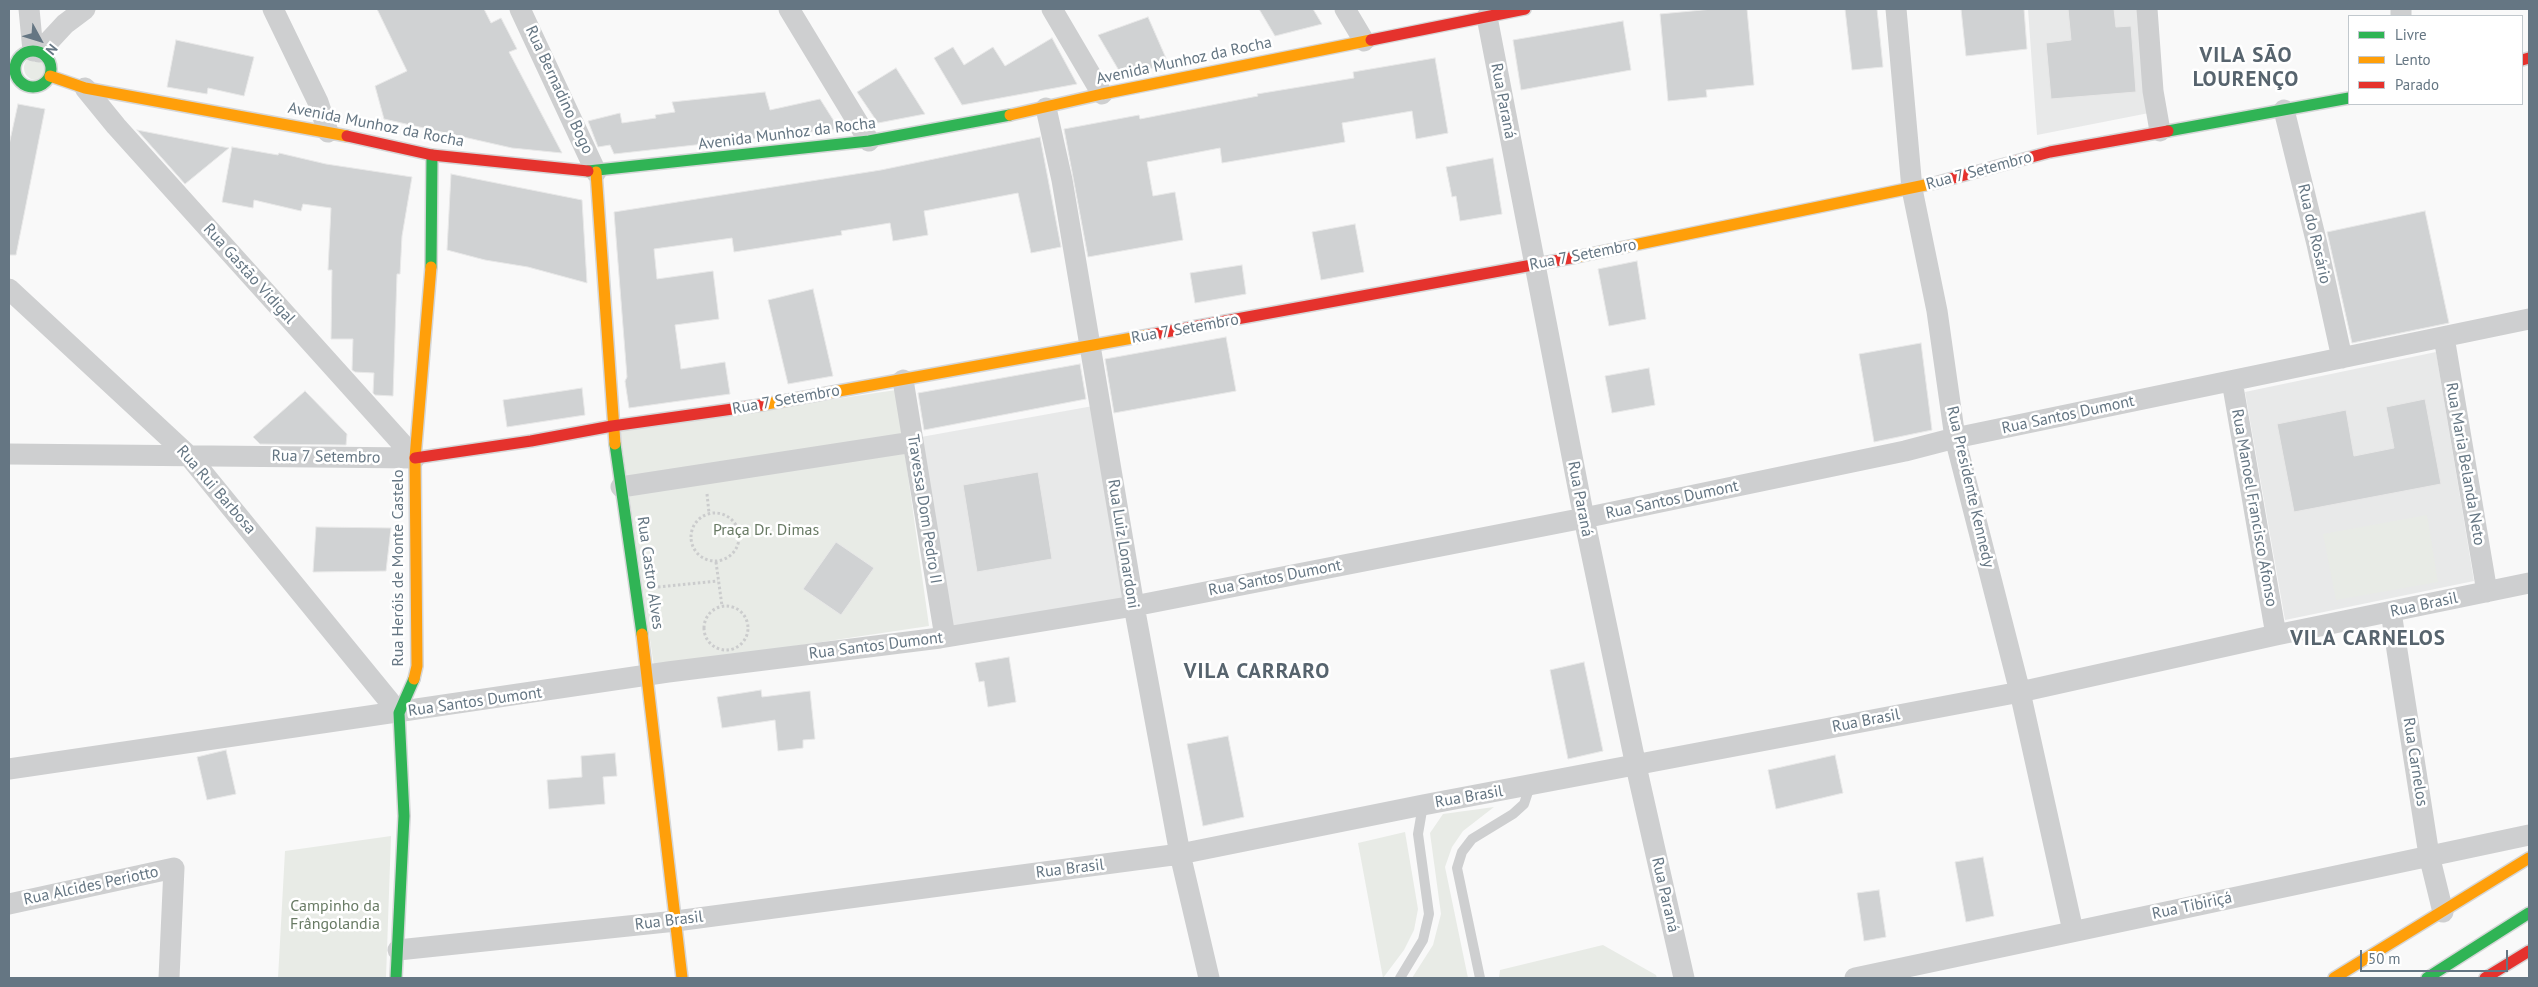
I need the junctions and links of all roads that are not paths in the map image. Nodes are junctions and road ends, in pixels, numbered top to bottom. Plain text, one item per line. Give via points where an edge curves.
1 (30, 9) edge
2 (85, 9) edge
3 (273, 9) edge
4 (520, 9) edge
5 (788, 9) edge
6 (1052, 9) edge
7 (1345, 9) edge
8 (1525, 9) edge
9 (1896, 9) edge
10 (2147, 9) edge
11 (1487, 17) junction
12 (1364, 41) junction
13 (36, 51) junction
14 (12, 65) edge
15 (50, 76) junction
16 (85, 88) junction
17 (1102, 94) junction
18 (2348, 98) edge
19 (1046, 108) junction
20 (2284, 110) junction
21 (2160, 131) junction
22 (328, 132) junction
23 (869, 141) junction
24 (432, 155) junction
25 (596, 172) junction
26 (1912, 189) junction
27 (1534, 265) junction
28 (9, 289) edge
29 (2529, 319) edge
30 (2444, 336) junction
31 (1091, 346) junction
32 (2342, 358) junction
33 (903, 380) junction
34 (2232, 381) junction
35 (612, 426) junction
36 (1955, 438) junction
37 (913, 442) junction
38 (9, 454) edge
39 (189, 456) junction
40 (415, 458) junction
41 (621, 486) junction
42 (1584, 518) junction
43 (2529, 583) edge
44 (2487, 592) junction
45 (1134, 606) junction
46 (2391, 612) junction
47 (2276, 635) junction
48 (945, 637) junction
49 (648, 676) junction
50 (2020, 692) junction
51 (399, 713) junction
52 (1636, 766) junction
53 (9, 769) edge
54 (1530, 786) junction
55 (1423, 805) junction
56 (2529, 835) edge
57 (1180, 854) junction
58 (2429, 855) junction
59 (2529, 858) edge
60 (9, 904) edge
61 (2443, 912) junction
62 (2529, 913) edge
63 (676, 921) junction
64 (2073, 931) junction
65 (398, 950) junction
66 (2529, 951) edge
67 (169, 978) edge
68 (396, 978) edge
69 (682, 978) edge
70 (1209, 978) edge
71 (1400, 978) edge
72 (1480, 978) edge
73 (1684, 978) edge
74 (1854, 978) edge
75 (2334, 978) edge
76 (2427, 978) edge
77 (2485, 978) edge

1 - 13 street
2 - 13 street
3 - 22 street via 318,102
4 - 25 street, Rua Bernadino Bogo
5 - 23 street
6 - 17 street
7 - 12 street
8 - 11 main road, Avenida Munhoz da Rocha
9 - 26 street, Rua Presidente Kennedy
10 - 21 street via 2153,91
11 - 12 main road, Avenida Munhoz da Rocha
11 - 27 street, Rua Paraná
12 - 17 main road, Avenida Munhoz da Rocha
13 - 14 main road via 22,55
13 - 15 main road via 44,55 51,65
14 - 15 main road via 25,86 37,87
15 - 16 main road, Avenida Munhoz da Rocha
16 - 22 main road, Avenida Munhoz da Rocha
16 - 40 street, Rua Gastão Vidigal
17 - 19 main road, Avenida Munhoz da Rocha
18 - 20 main road, Rua 7 Setembro
19 - 23 main road, Avenida Munhoz da Rocha
19 - 31 street, Rua Luiz Lonardoni
20 - 21 main road, Rua 7 Setembro
20 - 32 street, Rua do Rosário
21 - 26 main road, Rua 7 Setembro via 2050,152
22 - 24 main road, Avenida Munhoz da Rocha
23 - 25 main road, Avenida Munhoz da Rocha
24 - 25 main road, Avenida Munhoz da Rocha
24 - 40 main road, Rua Heróis de Monte Castelo via 431,277
25 - 35 main road, Rua Castro Alves
26 - 27 main road, Rua 7 Setembro
26 - 36 street, Rua Presidente Kennedy via 1937,311
27 - 31 main road, Rua 7 Setembro
27 - 42 street, Rua Paraná
28 - 39 street, Rua Rui Barbosa
29 - 30 street, Rua Santos Dumont
30 - 32 street, Rua Santos Dumont
30 - 44 street, Rua Maria Belanda Neto
31 - 33 main road, Rua 7 Setembro
31 - 45 street, Rua Luiz Lonardoni
32 - 34 street, Rua Santos Dumont
33 - 35 main road, Rua 7 Setembro via 755,406
33 - 37 street, Travessa Dom Pedro II
34 - 36 street, Rua Santos Dumont
34 - 47 street, Rua Manoel Francisco Afonso
35 - 40 main road, Rua 7 Setembro
35 - 41 main road, Rua Castro Alves
36 - 42 street, Rua Santos Dumont
36 - 50 street, Rua Presidente Kennedy
37 - 41 street
37 - 48 street, Travessa Dom Pedro II
38 - 39 street, Rua 7 Setembro
39 - 40 street, Rua 7 Setembro
39 - 51 street, Rua Rui Barbosa
40 - 51 main road, Rua Heróis de Monte Castelo via 417,666
41 - 49 main road, Rua Castro Alves
42 - 45 street, Rua Santos Dumont
42 - 52 street, Rua Paraná
43 - 44 street, Rua Brasil
44 - 46 street, Rua Brasil
45 - 48 street, Rua Santos Dumont
45 - 57 street, Rua Luiz Lonardoni
46 - 47 street, Rua Brasil
46 - 58 street, Rua Carnelos
47 - 50 street, Rua Brasil
48 - 49 street, Rua Santos Dumont
49 - 51 street, Rua Santos Dumont
49 - 63 main road, Rua Castro Alves
50 - 52 street, Rua Brasil
50 - 64 street, Rua Presidente Kennedy
51 - 53 street, Rua Santos Dumont
51 - 65 main road, Rua Heróis de Monte Castelo via 404,816
52 - 54 street, Rua Brasil
52 - 73 street, Rua Paraná
54 - 55 street, Rua Brasil
54 - 72 lane via 1524,804 1472,839 1462,852 1457,868
55 - 57 street, Rua Brasil
55 - 71 lane via 1418,834 1429,914 1422,940
56 - 58 street, Rua Tibiriçá
57 - 63 street, Rua Brasil
57 - 70 street, Rua Luiz Lonardoni
58 - 61 street, Rua Carnelos
58 - 64 street, Rua Tibiriçá
59 - 61 main road
60 - 67 street, Rua Alcides Periotto via 174,868
61 - 75 main road
62 - 76 main road
63 - 65 street, Rua Brasil
63 - 69 main road, Rua Castro Alves
64 - 74 street, Rua Tibiriçá
65 - 68 main road, Rua Heróis de Monte Castelo
66 - 77 main road

